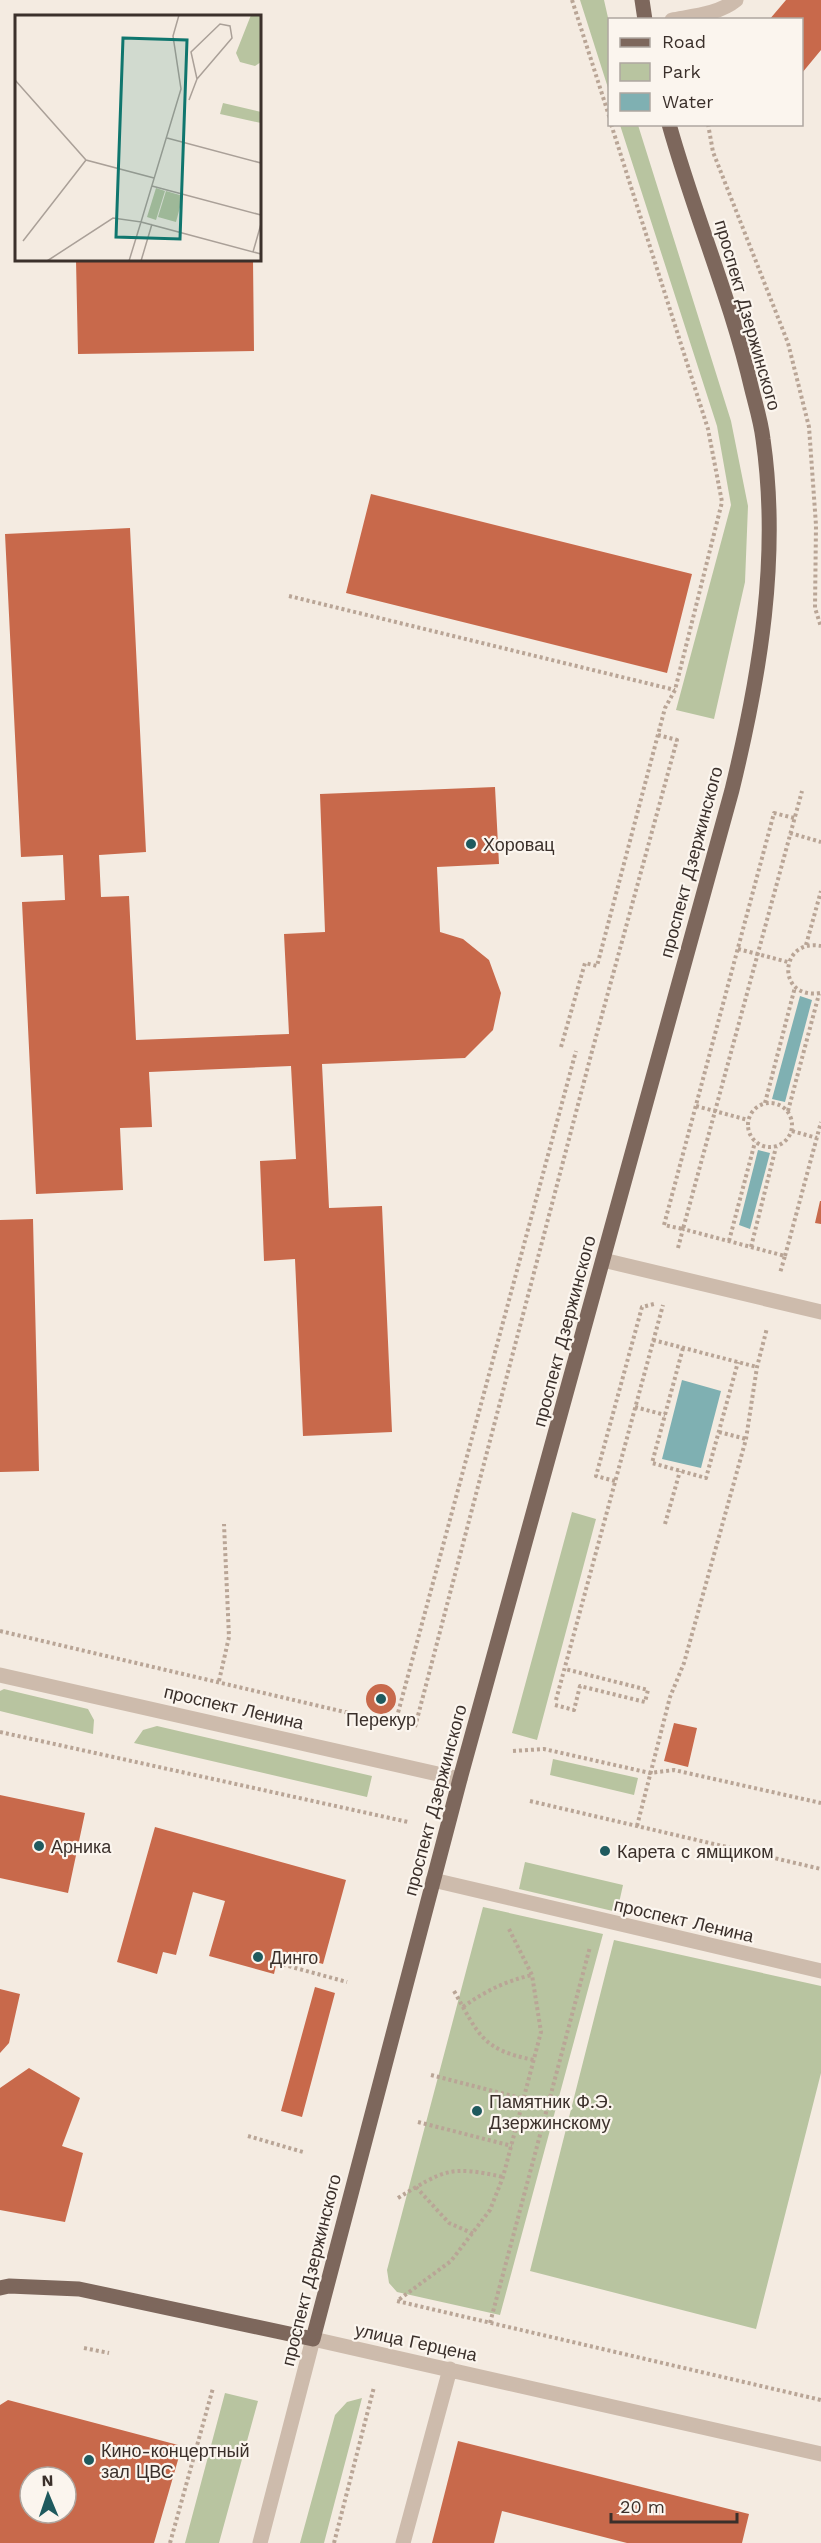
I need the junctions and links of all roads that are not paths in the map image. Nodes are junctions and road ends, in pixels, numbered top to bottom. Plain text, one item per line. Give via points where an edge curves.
1 (642, 0) edge
2 (736, 0) edge
3 (645, 18) edge
4 (685, 18) edge
5 (670, 126) edge
6 (603, 1260) junction
7 (821, 1312) edge
8 (0, 1675) edge
9 (460, 1779) junction
10 (433, 1880) junction
11 (821, 1971) edge
12 (0, 2288) edge
13 (313, 2339) junction
14 (450, 2369) junction
15 (821, 2454) edge
16 (260, 2543) edge
17 (403, 2543) edge

1 - 3 main road
2 - 4 street
5 - 6 main road, проспект Дзержинского via 745,360 763,438 769,541 764,627 750,714 732,790
6 - 7 street
6 - 9 main road, проспект Дзержинского
8 - 9 street, проспект Ленина
9 - 10 main road, проспект Дзержинского
10 - 11 street, проспект Ленина
10 - 13 main road, проспект Дзержинского
12 - 13 main road, улица Герцена via 79,2289
13 - 14 street, улица Герцена
13 - 16 street, проспект Дзержинского
14 - 15 street, улица Герцена
14 - 17 street

